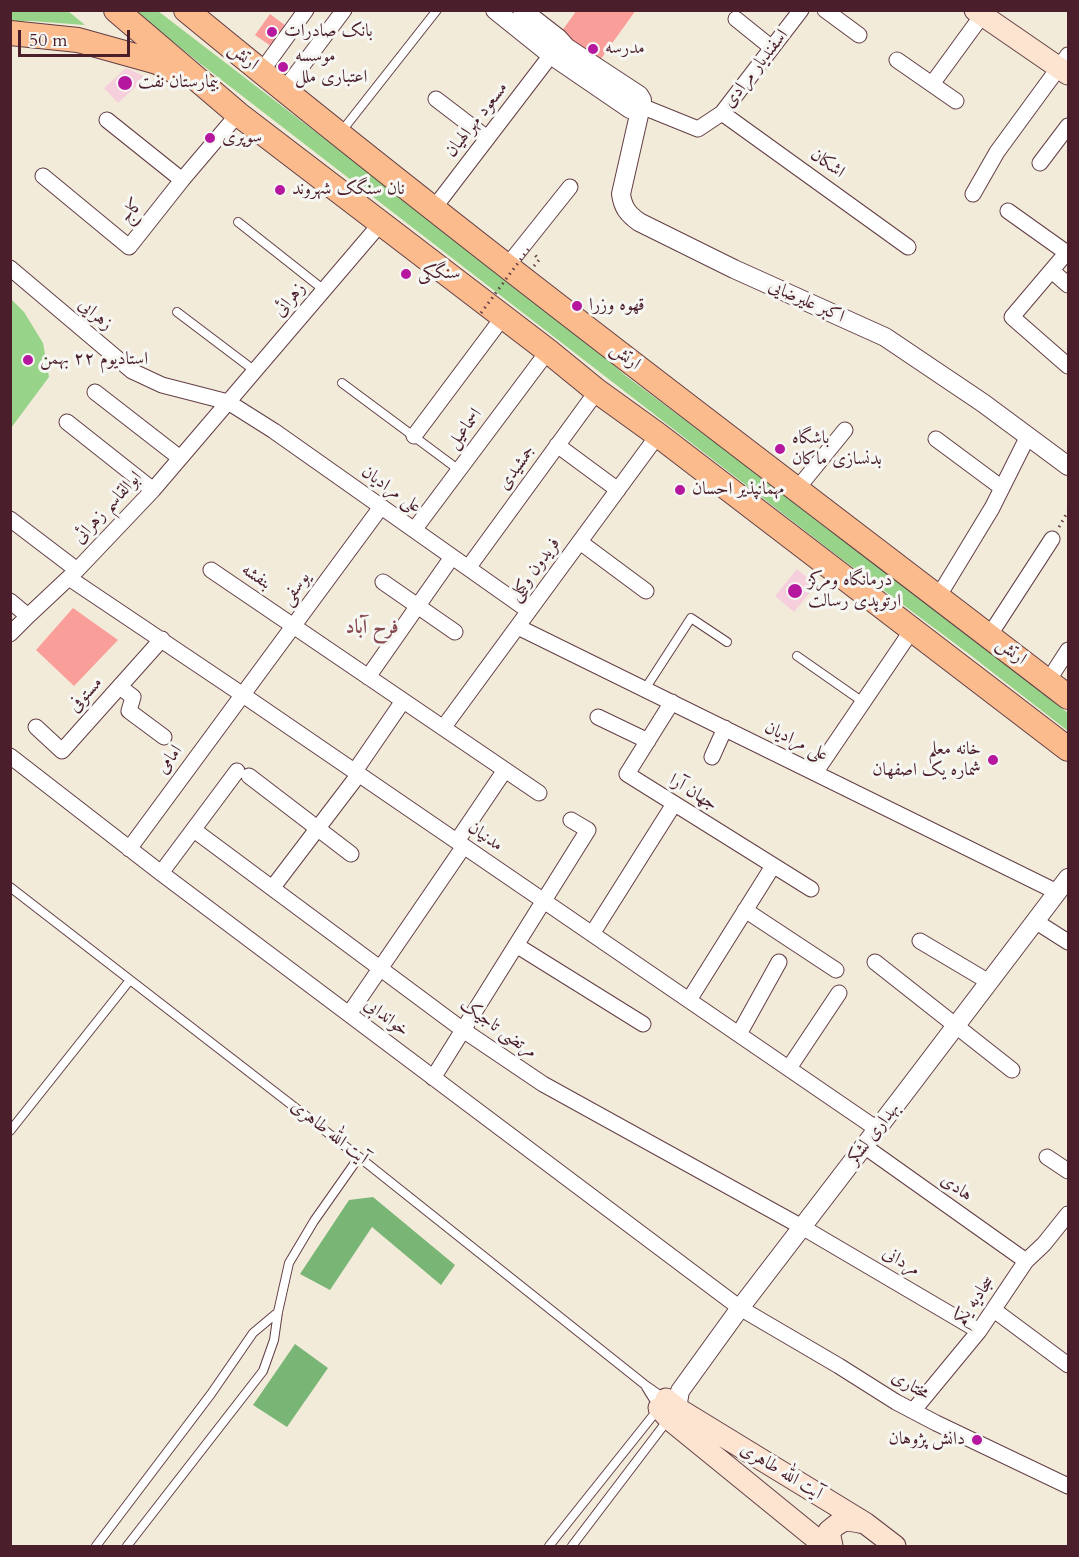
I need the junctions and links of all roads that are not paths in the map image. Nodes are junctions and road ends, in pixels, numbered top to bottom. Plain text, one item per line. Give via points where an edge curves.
1 (116, 10) edge
2 (186, 10) edge
3 (306, 10) edge
4 (344, 10) edge
5 (437, 10) edge
6 (495, 10) edge
7 (522, 10) edge
8 (801, 10) edge
9 (825, 10) edge
10 (981, 12) edge
11 (205, 19) edge
12 (736, 19) dead end
13 (10, 33) edge
14 (859, 35) dead end
15 (772, 48) junction
16 (551, 55) junction
17 (897, 60) dead end
18 (1065, 65) edge
19 (261, 72) junction
20 (932, 84) junction
21 (206, 88) junction
22 (284, 90) junction
23 (436, 99) dead end
24 (956, 101) dead end
25 (641, 106) junction
26 (722, 113) junction
27 (238, 114) junction
28 (107, 120) dead end
29 (1068, 126) edge
30 (339, 134) junction
31 (487, 138) junction
32 (1040, 163) dead end
33 (43, 176) dead end
34 (182, 180) junction
35 (570, 187) dead end
36 (973, 194) dead end
37 (434, 208) junction
38 (1008, 211) dead end
39 (238, 222) dead end
40 (381, 223) junction
41 (908, 247) dead end
42 (1068, 252) edge
43 (507, 266) junction
44 (10, 268) edge
45 (1052, 271) junction
46 (1068, 285) edge
47 (324, 290) junction
48 (177, 312) dead end
49 (492, 315) junction
50 (548, 351) junction
51 (1068, 366) edge
52 (255, 371) junction
53 (342, 383) dead end
54 (597, 391) junction
55 (95, 392) dead end
56 (228, 402) junction
57 (67, 422) dead end
58 (844, 430) dead end
59 (658, 435) junction
60 (414, 436) junction
61 (1028, 436) junction
62 (936, 439) dead end
63 (557, 445) junction
64 (180, 458) junction
65 (1068, 466) edge
66 (459, 470) junction
67 (1002, 488) junction
68 (796, 489) junction
69 (153, 490) junction
70 (618, 490) junction
71 (381, 507) junction
72 (10, 519) edge
73 (414, 530) junction
74 (1052, 539) road end
75 (579, 542) junction
76 (452, 557) junction
77 (468, 568) junction
78 (211, 570) dead end
79 (73, 574) junction
80 (383, 582) dead end
81 (646, 591) dead end
82 (938, 597) junction
83 (10, 601) edge
84 (418, 605) junction
85 (529, 611) junction
86 (28, 616) junction
87 (293, 626) junction
88 (518, 627) junction
89 (912, 630) junction
90 (455, 632) dead end
91 (10, 634) edge
92 (989, 636) junction
93 (162, 639) junction
94 (727, 642) dead end
95 (1068, 650) edge
96 (797, 656) dead end
97 (368, 677) junction
98 (1048, 681) junction
99 (120, 687) junction
100 (645, 689) junction
101 (243, 695) junction
102 (1068, 697) edge
103 (403, 701) junction
104 (672, 702) junction
105 (863, 702) junction
106 (598, 717) dead end
107 (36, 727) dead end
108 (443, 728) junction
109 (725, 728) junction
110 (164, 737) dead end
111 (648, 741) junction
112 (1068, 749) edge
113 (10, 756) edge
114 (712, 757) dead end
115 (505, 770) junction
116 (357, 773) junction
117 (815, 773) junction
118 (539, 793) dead end
119 (674, 804) junction
120 (571, 819) dead end
121 (318, 829) junction
122 (194, 830) junction
123 (460, 844) junction
124 (129, 849) junction
125 (351, 854) dead end
126 (773, 866) junction
127 (161, 873) junction
128 (1063, 885) edge
129 (10, 887) edge
130 (273, 887) junction
131 (811, 889) dead end
132 (544, 901) junction
133 (746, 910) junction
134 (1035, 921) junction
135 (592, 934) junction
136 (920, 941) dead end
137 (1068, 942) edge
138 (516, 945) junction
139 (779, 962) dead end
140 (875, 962) dead end
141 (381, 968) junction
142 (836, 970) dead end
143 (130, 980) junction
144 (989, 982) junction
145 (839, 993) dead end
146 (689, 1000) junction
147 (349, 1014) junction
148 (643, 1024) dead end
149 (956, 1026) junction
150 (463, 1030) junction
151 (739, 1034) junction
152 (789, 1068) junction
153 (1012, 1070) dead end
154 (433, 1078) junction
155 (878, 1129) junction
156 (10, 1131) edge
157 (864, 1146) junction
158 (359, 1157) junction
159 (1047, 1157) dead end
160 (1068, 1172) edge
161 (1067, 1217) edge
162 (802, 1227) junction
163 (1026, 1261) junction
164 (740, 1308) junction
165 (994, 1310) junction
166 (278, 1312) junction
167 (979, 1331) junction
168 (1068, 1365) edge
169 (670, 1405) junction
170 (913, 1411) junction
171 (1068, 1485) edge
172 (865, 1523) junction
173 (96, 1546) edge
174 (127, 1546) edge
175 (549, 1546) edge
176 (572, 1546) edge
177 (825, 1546) edge
178 (832, 1546) edge
179 (895, 1546) edge

1 - 21 main road
2 - 11 main road, ارتش
3 - 19 street
4 - 22 street
5 - 30 lane
6 - 16 street, اسفندیار مرادی
7 - 25 street, اسفندیار مرادی via 566,47 639,95
8 - 15 street, اسفندیار مرادی
9 - 14 street
10 - 18 main road
10 - 20 street
11 - 19 main road, ارتش
12 - 15 street
13 - 21 main road via 101,46 157,62
15 - 26 street, اسفندیار مرادی
16 - 25 street, اسفندیار مرادی via 630,109
16 - 31 street, مسعود مهرالهیان
17 - 20 street
18 - 36 street via 997,152
19 - 22 main road, ارتش
20 - 24 street
21 - 27 main road
22 - 30 main road, ارتش
23 - 31 street
25 - 26 street, اسفندیار مرادی via 698,129
25 - 61 street, اکبر علیرضایی via 621,194 628,215 734,269 885,337
26 - 41 street, اشکان
27 - 34 street, کاج
27 - 40 main road
28 - 34 street
29 - 32 street
30 - 37 main road, ارتش
31 - 37 street, مسعود مهرالهیان
33 - 34 street, کاج via 129,247
35 - 43 street
37 - 43 main road, ارتش
38 - 42 street
39 - 47 lane
40 - 47 street, زهرائی
40 - 49 main road
42 - 45 street
43 - 68 main road, ارتش
44 - 56 street, زهرایی via 132,371 162,385
45 - 46 street
45 - 51 street via 1012,317
47 - 52 street, زهرائی
48 - 52 lane
49 - 50 main road
49 - 60 street
50 - 54 main road
50 - 66 street, اسماعیل
52 - 56 street, زهرائی
53 - 60 lane
54 - 59 main road
54 - 63 street, جمشیدی
55 - 64 street
56 - 64 street, ابوالقاسم زهرائی
56 - 71 street, علی مرادیان
57 - 69 street
58 - 68 street
59 - 70 street, فریدون وکیلی
59 - 89 main road
60 - 66 lane
61 - 65 street, اکبر علیرضایی
61 - 67 street
62 - 67 street
63 - 70 street
63 - 77 street, جمشیدی
64 - 69 street, ابوالقاسم زهرائی
66 - 73 street, اسماعیل
67 - 82 street
68 - 82 main road, ارتش
69 - 79 street, ابوالقاسم زهرائی
70 - 75 street, فریدون وکیلی
71 - 73 street, علی مرادیان
71 - 87 street, یوسفی
72 - 79 street, مدنیان
73 - 76 street, علی مرادیان
74 - 92 street
75 - 81 street
75 - 85 street, فریدون وکیلی
76 - 77 street, علی مرادیان
76 - 84 street
77 - 85 street, علی مرادیان
78 - 87 street, بنفشه
79 - 86 street, ابوالقاسم زهرائی
79 - 93 street, مدنیان
80 - 84 street
82 - 92 main road, ارتش
83 - 86 street
84 - 90 street
84 - 97 street
85 - 88 street, فریدون وکیلی
86 - 91 street, ابوالقاسم زهرائی
87 - 97 street, بنفشه
87 - 101 street, یوسفی
88 - 100 street, علی مرادیان
88 - 108 street, فریدون وکیلی
89 - 105 street
89 - 112 main road
92 - 98 main road, ارتش
93 - 99 street, مستوفی
93 - 101 street, مدنیان
94 - 100 lane via 691,618
95 - 98 street
96 - 105 lane
97 - 103 street, بنفشه
98 - 102 main road, ارتش
99 - 107 street, مستوفی via 62,751
99 - 110 street via 133,698 129,711
100 - 104 street, علی مرادیان
101 - 116 street, مدنیان
101 - 124 street, امامی
103 - 108 street, بنفشه
103 - 116 street
104 - 109 street, علی مرادیان
104 - 111 street, جهان آرا
105 - 117 street
106 - 111 street
108 - 115 street, بنفشه
109 - 114 street
109 - 117 street, علی مرادیان
111 - 119 street, جهان آرا via 627,774
113 - 124 street, خواندابی
115 - 118 street, بنفشه
115 - 123 street
116 - 121 street
116 - 123 street, مدنیان
117 - 128 street, علی مرادیان
119 - 126 street, جهان آرا
119 - 135 street
120 - 132 street via 588,831
121 - 122 street via 243,774
121 - 125 street
121 - 130 street
122 - 127 street
122 - 130 street, مرتضی تاجیک
123 - 132 street, مدنیان
123 - 141 street
124 - 127 street, خواندابی
126 - 131 street, جهان آرا
126 - 133 street
127 - 147 street, خواندابی
128 - 134 street, بهداری لشکر
129 - 143 lane, آیت الله طاهری
130 - 141 street, مرتضی تاجیک
132 - 135 street, مدنیان
132 - 138 street
133 - 142 street
133 - 146 street
134 - 137 street
134 - 144 street, بهداری لشکر
135 - 146 street, مدنیان
136 - 144 street
138 - 148 street
138 - 150 street
139 - 151 street
140 - 149 street
141 - 147 street
141 - 150 street, مرتضی تاجیک
143 - 156 lane
143 - 158 lane, آیت الله طاهری
144 - 149 street, بهداری لشکر
145 - 152 street
146 - 151 street, مدنیان
147 - 154 street, خواندابی
149 - 153 street
149 - 155 street, بهداری لشکر
150 - 154 street
150 - 162 street, مرتضی تاجیک via 543,1084
151 - 152 street, مدنیان
152 - 155 street, مدنیان
154 - 164 street, خواندابی
155 - 157 street, بهداری لشکر
157 - 162 street, بهداری لشکر
157 - 163 street, هادی
158 - 166 lane via 289,1263
158 - 169 lane, آیت الله طاهری
159 - 160 street
161 - 163 street, سجادیه یکم
162 - 164 street, بهداری لشکر
162 - 167 street, مردانی
163 - 165 street, سجادیه یکم
164 - 169 street, بهداری لشکر
164 - 170 street, مختاری
165 - 167 street, سجادیه یکم
165 - 168 street
166 - 173 lane via 253,1333
166 - 174 lane via 274,1340 263,1371
167 - 170 street, سجادیه یکم
169 - 172 main road, آیت الله طاهری
169 - 175 lane
169 - 176 lane
169 - 177 main road, آیت الله طاهری
170 - 171 street, مختاری
172 - 178 main road via 841,1521 829,1531
172 - 179 main road, آیت الله طاهری

